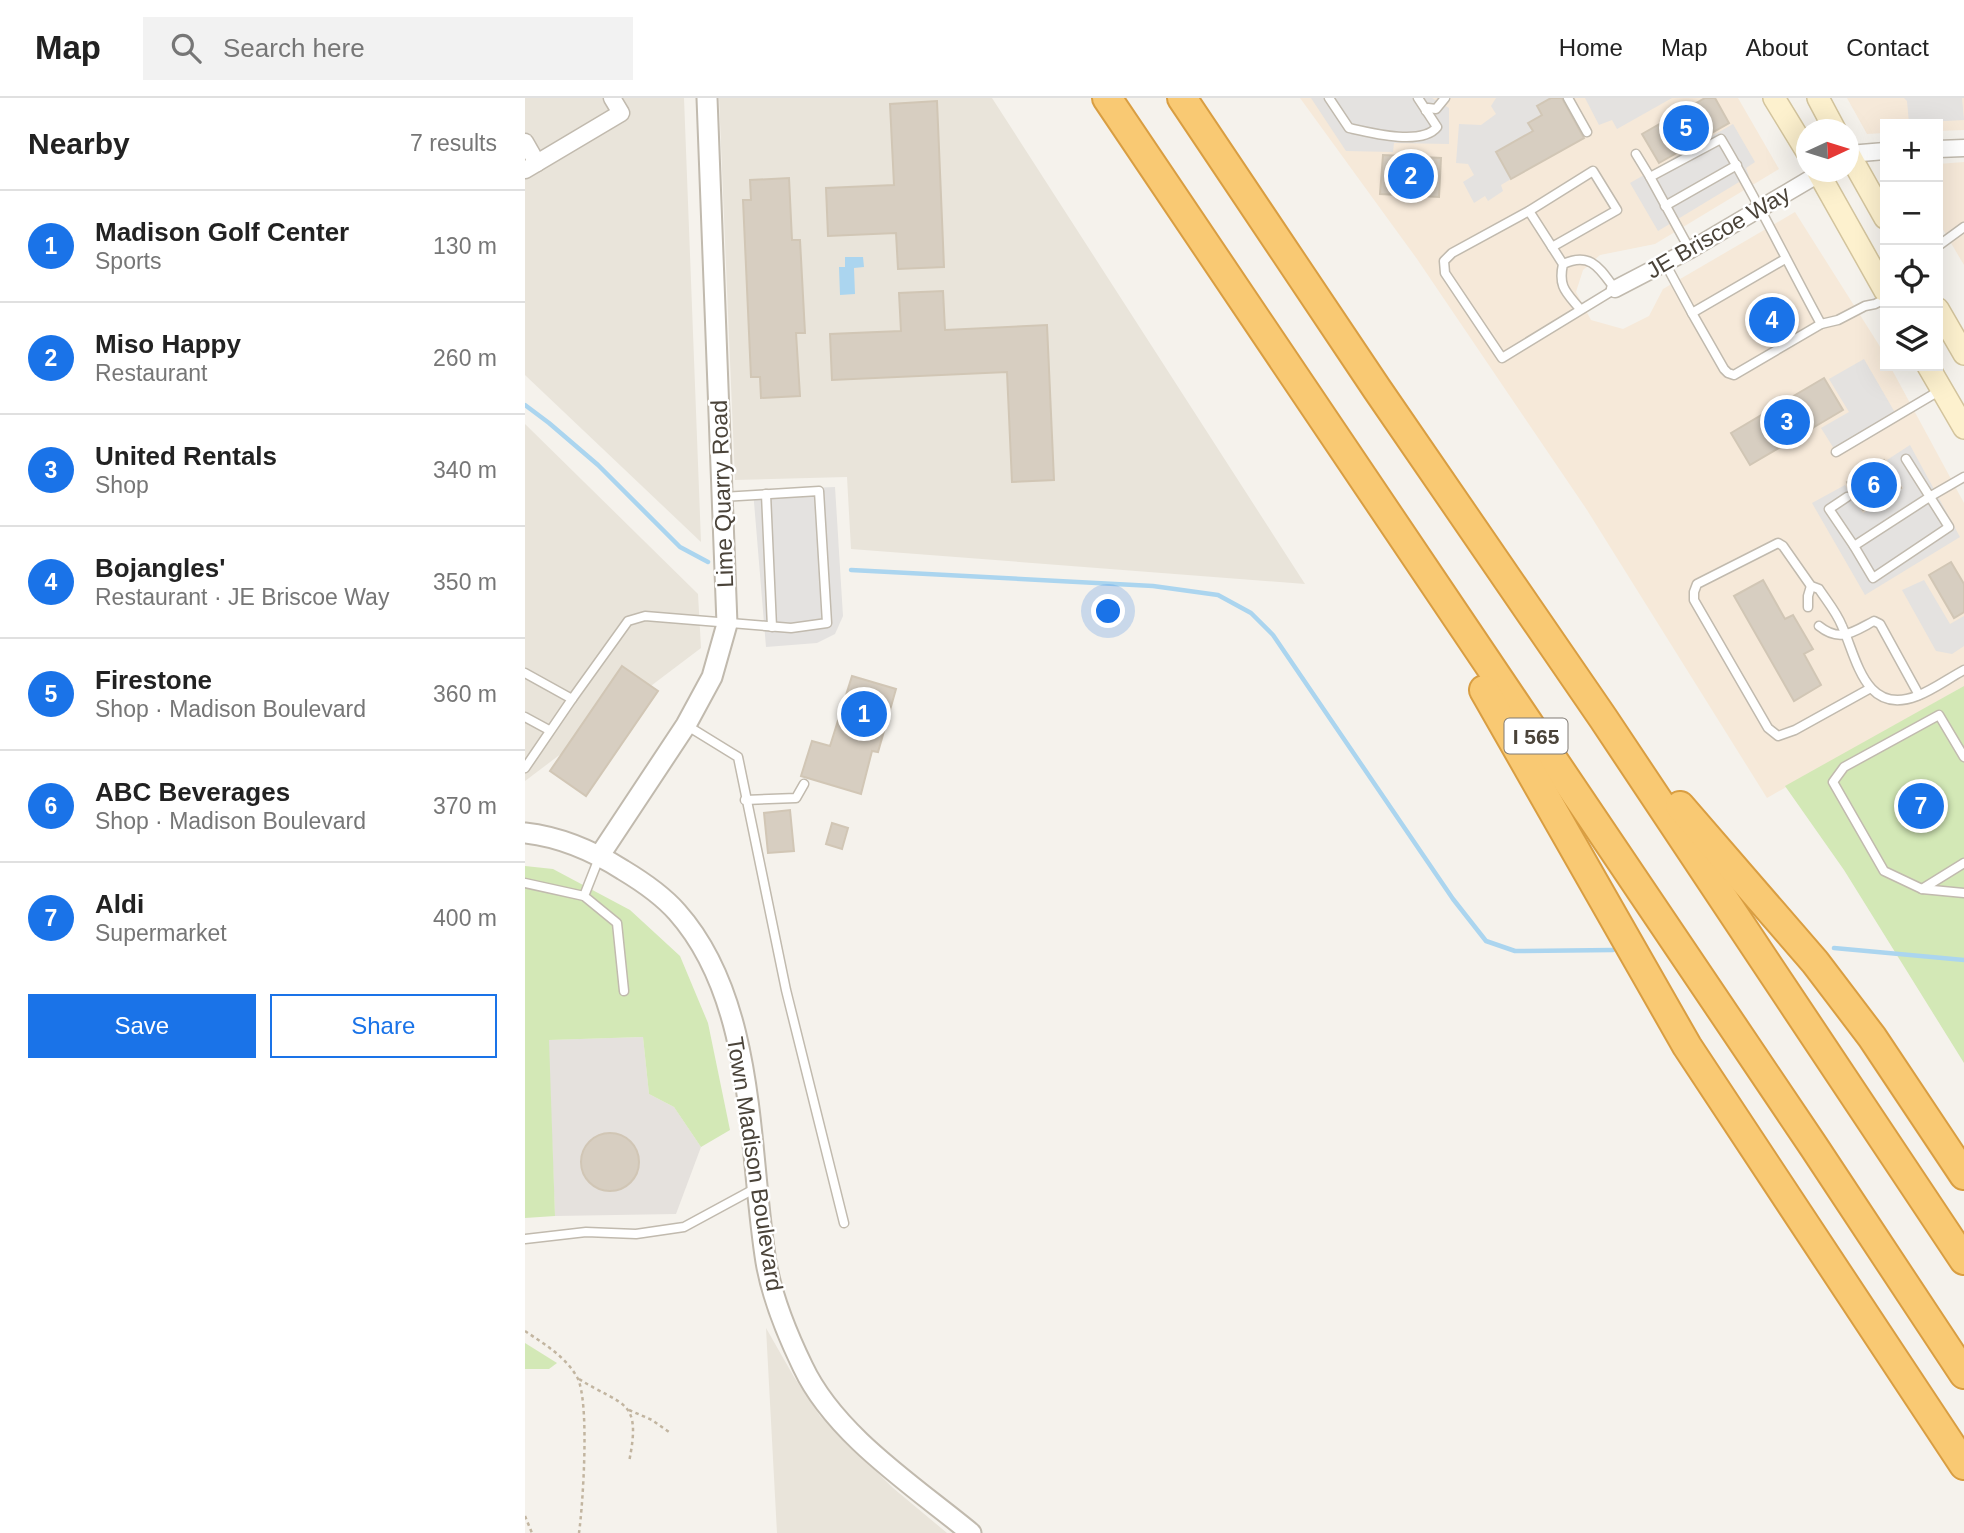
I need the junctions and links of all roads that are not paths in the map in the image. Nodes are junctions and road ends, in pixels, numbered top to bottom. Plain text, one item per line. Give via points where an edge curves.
1 (612, 98) edge
2 (707, 98) edge
3 (1108, 98) edge
4 (1182, 98) edge
5 (1329, 98) edge
6 (1418, 98) edge
7 (1426, 98) edge
8 (1445, 98) edge
9 (1568, 98) edge
10 (1774, 98) edge
11 (1818, 98) edge
12 (1427, 109) junction
13 (1829, 119) edge
14 (1587, 132) dead end
15 (1796, 134) edge
16 (525, 142) edge
17 (1964, 148) edge
18 (1943, 149) edge
19 (1880, 151) edge
20 (1859, 153) edge
21 (1636, 154) dead end
22 (1737, 165) junction
23 (531, 166) edge
24 (1859, 172) edge
25 (1650, 177) junction
26 (1804, 182) edge
27 (1825, 182) edge
28 (1665, 206) junction
29 (1759, 209) junction
30 (1880, 209) edge
31 (1528, 211) junction
32 (1964, 227) edge
33 (1939, 245) edge
34 (1552, 247) junction
35 (1690, 250) junction
36 (1785, 259) junction
37 (1665, 263) junction
38 (1563, 264) junction
39 (1880, 282) edge
40 (1615, 289) junction
41 (1880, 301) edge
42 (1580, 309) junction
43 (1692, 313) junction
44 (1943, 314) edge
45 (1821, 324) junction
46 (1958, 331) edge
47 (1964, 354) edge
48 (1931, 371) edge
49 (1942, 390) junction
50 (1964, 428) edge
51 (1836, 452) dead end
52 (1906, 459) dead end
53 (1964, 477) edge
54 (766, 494) junction
55 (1931, 496) junction
56 (722, 497) junction
57 (1847, 497) dead end
58 (1404, 539) junction
59 (1854, 546) junction
60 (1811, 586) junction
61 (1808, 607) dead end
62 (727, 624) junction
63 (1819, 626) dead end
64 (772, 627) junction
65 (1845, 636) junction
66 (1964, 670) edge
67 (525, 673) edge
68 (1869, 689) junction
69 (1919, 695) junction
70 (572, 699) junction
71 (525, 717) edge
72 (1603, 718) junction
73 (686, 724) junction
74 (549, 730) junction
75 (1964, 757) edge
76 (525, 768) edge
77 (804, 784) dead end
78 (745, 800) junction
79 (525, 833) edge
80 (600, 855) junction
81 (1964, 863) edge
82 (525, 883) edge
83 (1922, 889) junction
84 (1964, 893) edge
85 (584, 896) junction
86 (624, 991) dead end
87 (1964, 1175) edge
88 (758, 1188) junction
89 (844, 1223) dead end
90 (525, 1239) edge
91 (1964, 1260) edge
92 (1964, 1374) edge
93 (1964, 1465) edge
94 (971, 1533) edge

1 - 23 street via 621,113
2 - 56 street, Lime Quarry Road
3 - 58 highway, I 565
4 - 72 highway, I 565
5 - 12 lane via 1349,128 1386,136 1432,134 1437,127
6 - 12 lane
7 - 12 lane
8 - 12 lane via 1436,109
9 - 14 lane
10 - 15 main road
11 - 13 main road
16 - 23 street
17 - 18 street
19 - 20 street
21 - 25 lane
22 - 25 lane via 1721,139
22 - 28 lane
22 - 29 lane
24 - 30 main road
25 - 28 lane
26 - 29 street, JE Briscoe Way
27 - 39 main road
28 - 35 lane
29 - 35 street, JE Briscoe Way
29 - 36 lane
31 - 34 lane
31 - 34 lane via 1593,171 1617,209
31 - 42 lane via 1451,253 1444,261 1445,273 1502,358
32 - 33 lane
34 - 38 lane
35 - 37 street, JE Briscoe Way
36 - 43 lane
36 - 45 lane
37 - 40 street, JE Briscoe Way
37 - 43 lane
38 - 40 lane via 1585,259 1596,265
38 - 42 lane via 1563,288
40 - 42 lane
41 - 45 lane
43 - 45 lane via 1724,369 1734,375
44 - 46 main road
46 - 47 main road
48 - 49 main road
49 - 50 main road
49 - 51 lane
52 - 55 lane
53 - 55 lane
54 - 56 lane
54 - 64 lane
54 - 64 lane via 820,491 827,623
55 - 59 lane
55 - 59 lane via 1949,527 1873,578
56 - 62 street, Lime Quarry Road
57 - 59 lane via 1829,509
58 - 92 highway, I 565
58 - 93 highway via 1468,663 1687,1046
60 - 61 lane
60 - 65 lane via 1819,589
60 - 68 lane via 1778,543 1697,584 1693,592 1768,728 1778,736
62 - 64 lane
62 - 70 lane via 635,617
62 - 73 street, Lime Quarry Road via 712,677
63 - 65 lane via 1828,634
65 - 68 lane
65 - 69 lane via 1874,621 1880,624
66 - 69 lane
67 - 70 lane
68 - 69 lane via 1888,699
70 - 74 lane
71 - 74 lane
72 - 87 highway via 1815,962 1872,1037
72 - 91 highway, I 565
73 - 78 lane via 738,757
73 - 80 street, Lime Quarry Road
74 - 76 lane
75 - 83 lane via 1939,715 1843,768 1833,782 1884,871
77 - 78 lane via 796,799
78 - 89 lane
79 - 80 street, Town Madison Boulevard
80 - 85 lane
80 - 88 street, Town Madison Boulevard via 649,886 677,912 722,986 735,1031
81 - 83 lane
82 - 85 lane
83 - 84 lane
85 - 86 lane via 617,923
88 - 90 lane via 684,1227
88 - 94 street, Town Madison Boulevard via 770,1276 803,1368 833,1413 868,1448

